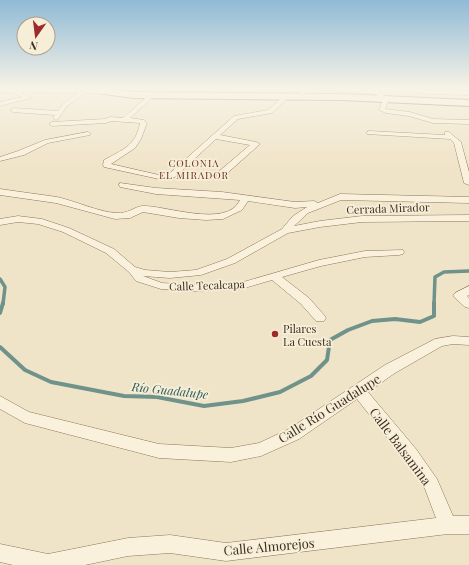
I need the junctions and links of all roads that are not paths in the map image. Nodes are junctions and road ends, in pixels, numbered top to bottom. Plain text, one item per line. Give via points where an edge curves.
1 (58, 114) edge
2 (130, 114) edge
3 (252, 114) edge
4 (411, 114) edge
5 (125, 119) junction
6 (433, 121) junction
7 (469, 122) edge
8 (369, 133) dead end
9 (88, 134) dead end
10 (214, 136) junction
11 (452, 137) junction
12 (0, 160) edge
13 (220, 175) dead end
14 (468, 183) edge
15 (123, 185) dead end
16 (0, 192) edge
17 (343, 197) junction
18 (245, 198) junction
19 (469, 200) edge
20 (469, 218) edge
21 (0, 222) edge
22 (284, 231) junction
23 (399, 252) dead end
24 (131, 269) junction
25 (275, 277) junction
26 (464, 293) edge
27 (469, 304) edge
28 (320, 318) dead end
29 (469, 341) edge
30 (360, 391) junction
31 (0, 402) edge
32 (448, 525) junction
33 (469, 525) edge
34 (0, 553) edge

1 - 5 street via 52,124
2 - 5 street
3 - 10 street via 239,116
4 - 6 street
5 - 10 street via 144,123 131,149 113,158 107,165 159,178 172,175
6 - 7 street
6 - 11 street
8 - 11 street
9 - 12 street via 47,141
10 - 13 street via 256,144
11 - 14 street via 460,148
15 - 18 street via 156,191
16 - 18 street via 57,200 115,216 130,215 142,209 179,215 224,216 242,205
17 - 18 street via 316,204 295,205
17 - 19 street
17 - 22 street via 305,210
20 - 22 street, Cerrada Mirador via 362,219
21 - 24 street, Calle Tecalcapa via 18,219 39,221 66,230 110,251
22 - 24 street via 231,261 197,273 170,275
23 - 25 street, Calle Tecalcapa via 365,254 319,263
24 - 25 street, Calle Tecalcapa via 140,279 161,286 194,288 241,286
25 - 28 street via 305,301
26 - 27 street
29 - 30 street, Calle Río Guadalupe via 439,342 390,369
30 - 31 street, Calle Río Guadalupe via 294,434 261,449 231,455 159,452 25,417
30 - 32 street, Calle Balsamina via 431,484
32 - 33 street, Calle Almorejos
32 - 34 street, Calle Almorejos via 226,552 170,544 128,547 48,563

